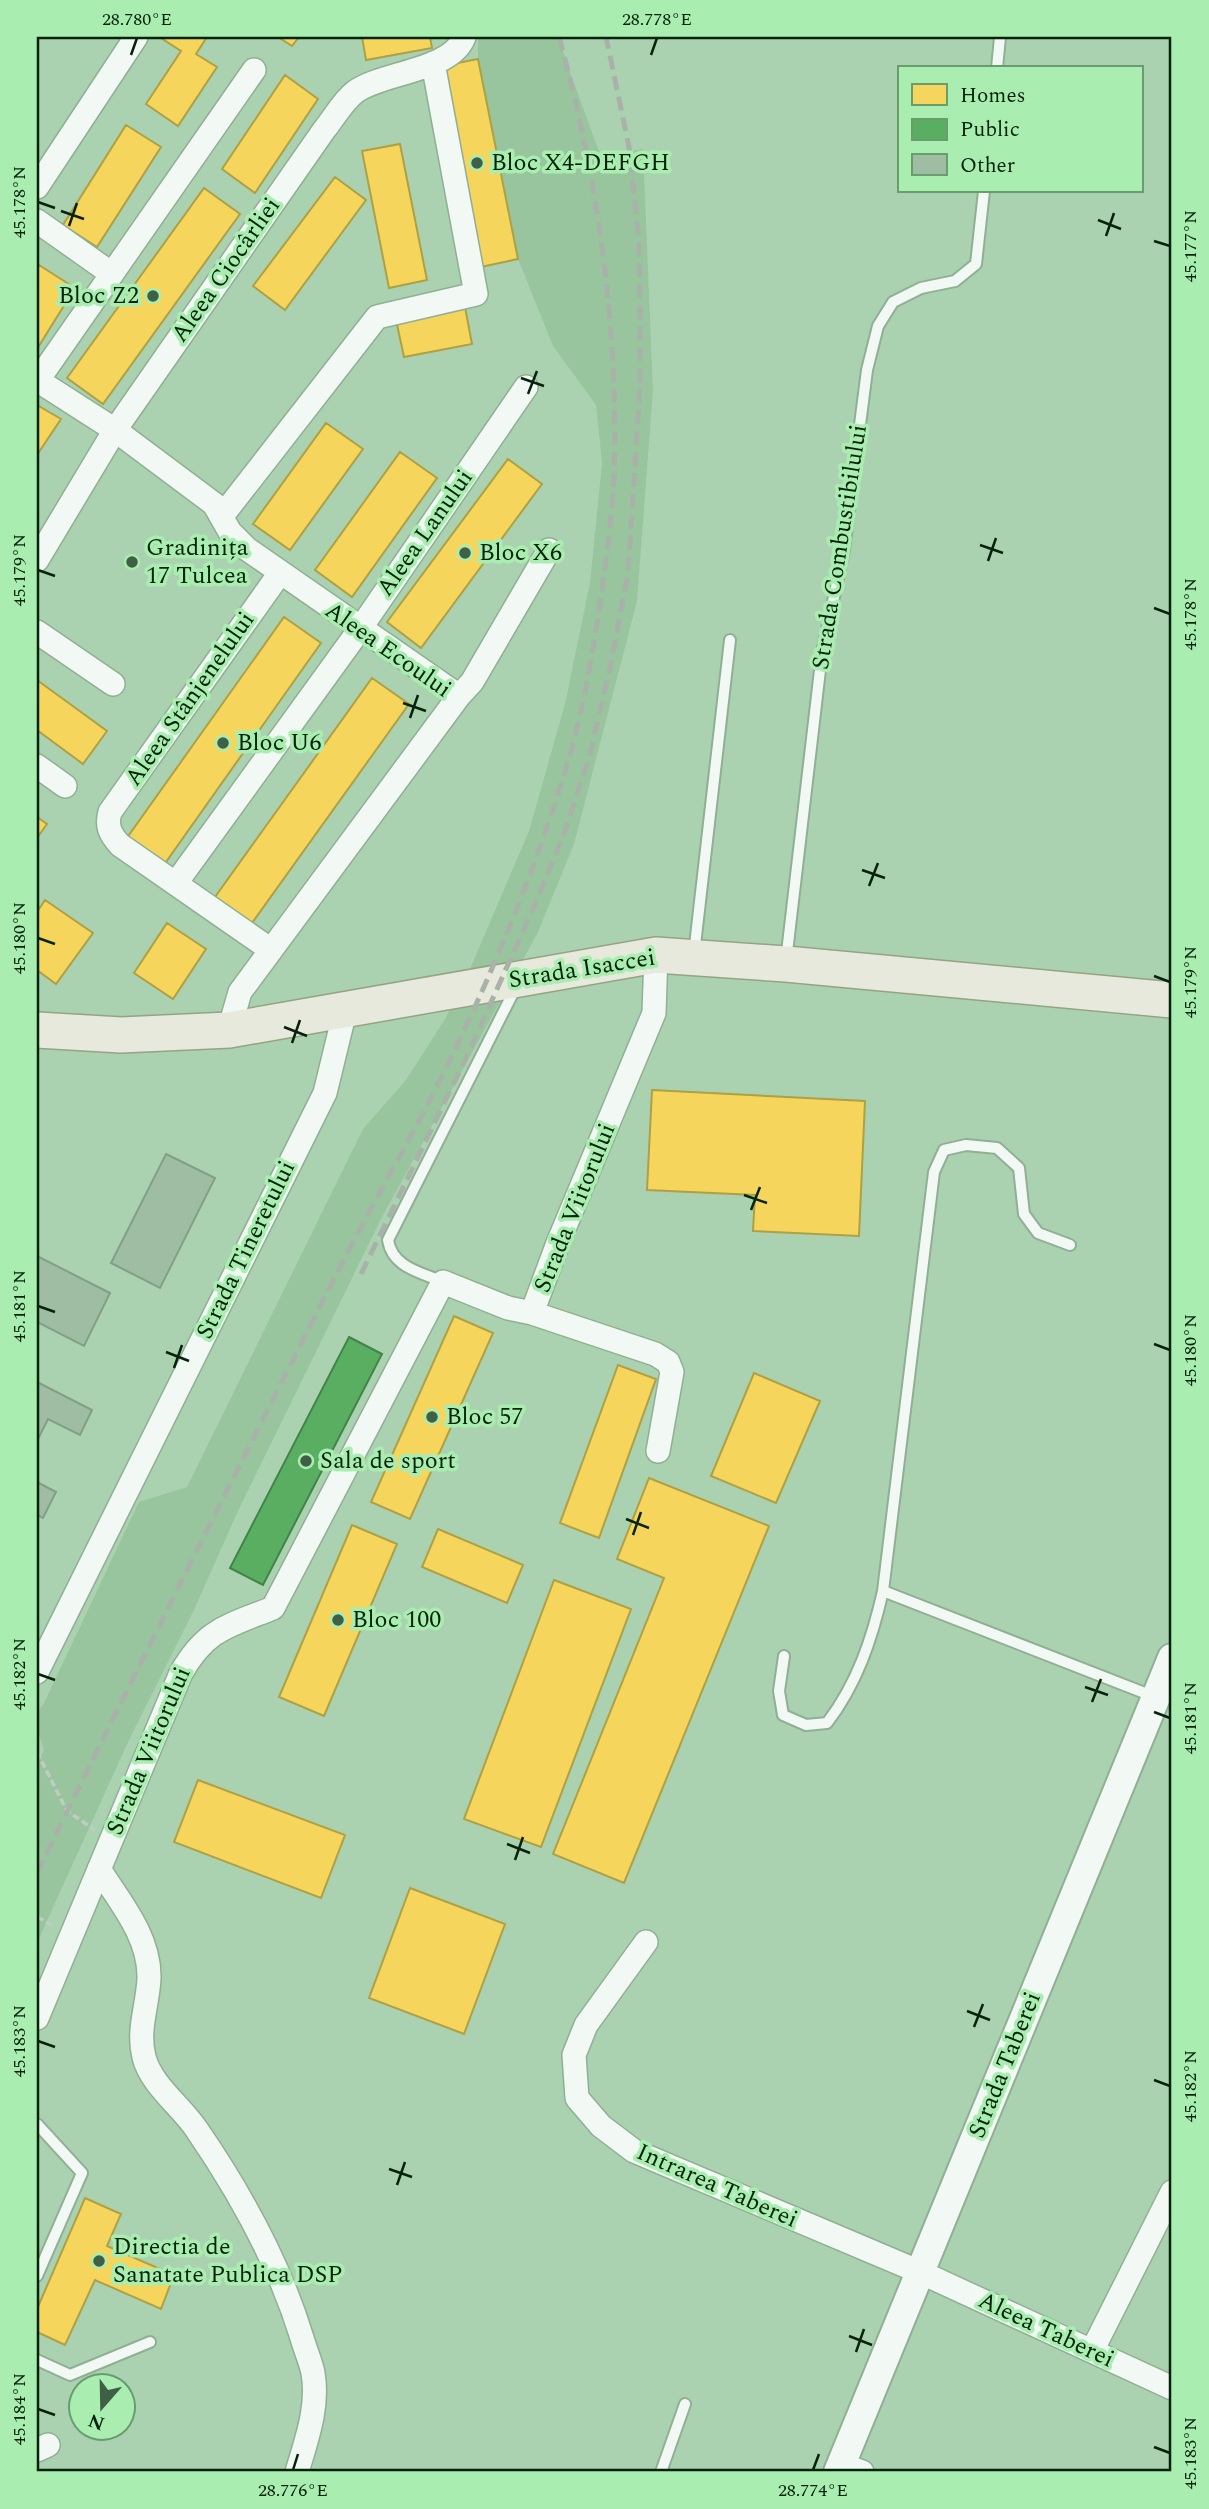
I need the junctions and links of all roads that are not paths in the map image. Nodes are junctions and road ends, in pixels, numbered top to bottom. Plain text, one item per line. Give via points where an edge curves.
1 (136, 37) edge
2 (464, 37) edge
3 (1000, 37) edge
4 (433, 63) junction
5 (997, 66) edge
6 (254, 70) dead end
7 (37, 187) edge
8 (984, 192) edge
9 (37, 221) edge
10 (112, 274) junction
11 (37, 380) edge
12 (526, 387) dead end
13 (115, 430) junction
14 (222, 516) junction
15 (549, 550) dead end
16 (37, 559) edge
17 (280, 573) junction
18 (360, 629) junction
19 (37, 632) edge
20 (730, 640) dead end
21 (113, 684) dead end
22 (459, 696) junction
23 (37, 766) edge
24 (65, 786) dead end
25 (176, 883) junction
26 (271, 950) junction
27 (656, 955) junction
28 (694, 958) junction
29 (786, 964) junction
30 (520, 978) junction
31 (1172, 1000) edge
32 (345, 1011) junction
33 (37, 1030) edge
34 (229, 1030) junction
35 (1070, 1245) dead end
36 (443, 1282) junction
37 (532, 1313) junction
38 (658, 1451) dead end
39 (883, 1591) junction
40 (784, 1656) dead end
41 (1172, 1658) edge
42 (37, 1672) edge
43 (1156, 1697) junction
44 (99, 1869) junction
45 (646, 1942) dead end
46 (37, 2018) edge
47 (37, 2124) edge
48 (1172, 2192) edge
49 (920, 2272) junction
50 (37, 2276) edge
51 (150, 2342) dead end
52 (1092, 2351) junction
53 (37, 2360) edge
54 (1172, 2388) edge
55 (685, 2404) dead end
56 (847, 2470) edge
57 (297, 2472) edge
58 (661, 2472) edge

1 - 7 street
2 - 4 street, Aleea Ciocârliei
3 - 5 lane
4 - 13 street, Aleea Ciocârliei via 385,77 355,92
4 - 14 street via 475,294 377,317
6 - 10 street
8 - 29 lane, Strada Combustibilului via 976,264 955,281 921,288 893,302 878,326 867,369 844,550 822,653
9 - 10 street
10 - 11 street
11 - 13 street, Aleea Ecoului
12 - 18 street, Aleea Lanului
13 - 14 street, Aleea Ecoului via 214,504
13 - 16 street, Aleea Ciocârliei
14 - 17 street, Aleea Ecoului via 247,549
15 - 22 street via 472,682
17 - 18 street, Aleea Ecoului
17 - 25 street, Aleea Stânjenelului via 110,812 109,828 120,845
18 - 22 street, Aleea Ecoului
18 - 25 street, Aleea Lanului
19 - 21 street
20 - 28 lane
22 - 26 street, Aleea Ecoului
23 - 24 street
25 - 26 street
26 - 34 street, Aleea Ecoului via 240,992
27 - 28 main road, Strada Isaccei
27 - 30 main road, Strada Isaccei
27 - 37 street, Strada Viitorului via 654,1013
28 - 29 main road, Strada Isaccei
29 - 31 main road, Strada Isaccei
30 - 32 main road, Strada Isaccei
30 - 36 lane via 388,1240 397,1261
32 - 34 main road, Strada Isaccei
32 - 42 street, Strada Tineretului via 325,1093
33 - 34 main road, Strada Isaccei via 121,1035
35 - 39 lane via 1038,1233 1024,1214 1019,1168 997,1148 966,1145 944,1150 934,1172
36 - 37 street, Strada Viitorului
36 - 44 street, Strada Viitorului via 273,1608 217,1630 192,1653
37 - 38 street via 668,1362 672,1372
39 - 40 lane via 872,1639 846,1699 827,1723 806,1725 783,1714 779,1691
39 - 43 lane
41 - 43 street, Strada Taberei
43 - 49 street, Strada Taberei
44 - 46 street, Strada Viitorului
44 - 57 street via 137,1929 147,1956 149,1978 141,2033 150,2071 195,2127 256,2225 292,2307 313,2375 313,2414
45 - 49 street, Intrarea Taberei via 586,2025 574,2054 578,2098 601,2126 634,2151
47 - 50 lane via 82,2173
48 - 52 street
49 - 52 street, Aleea Taberei
49 - 56 street, Strada Taberei
51 - 53 lane via 70,2375
52 - 54 street, Aleea Taberei
55 - 58 lane

